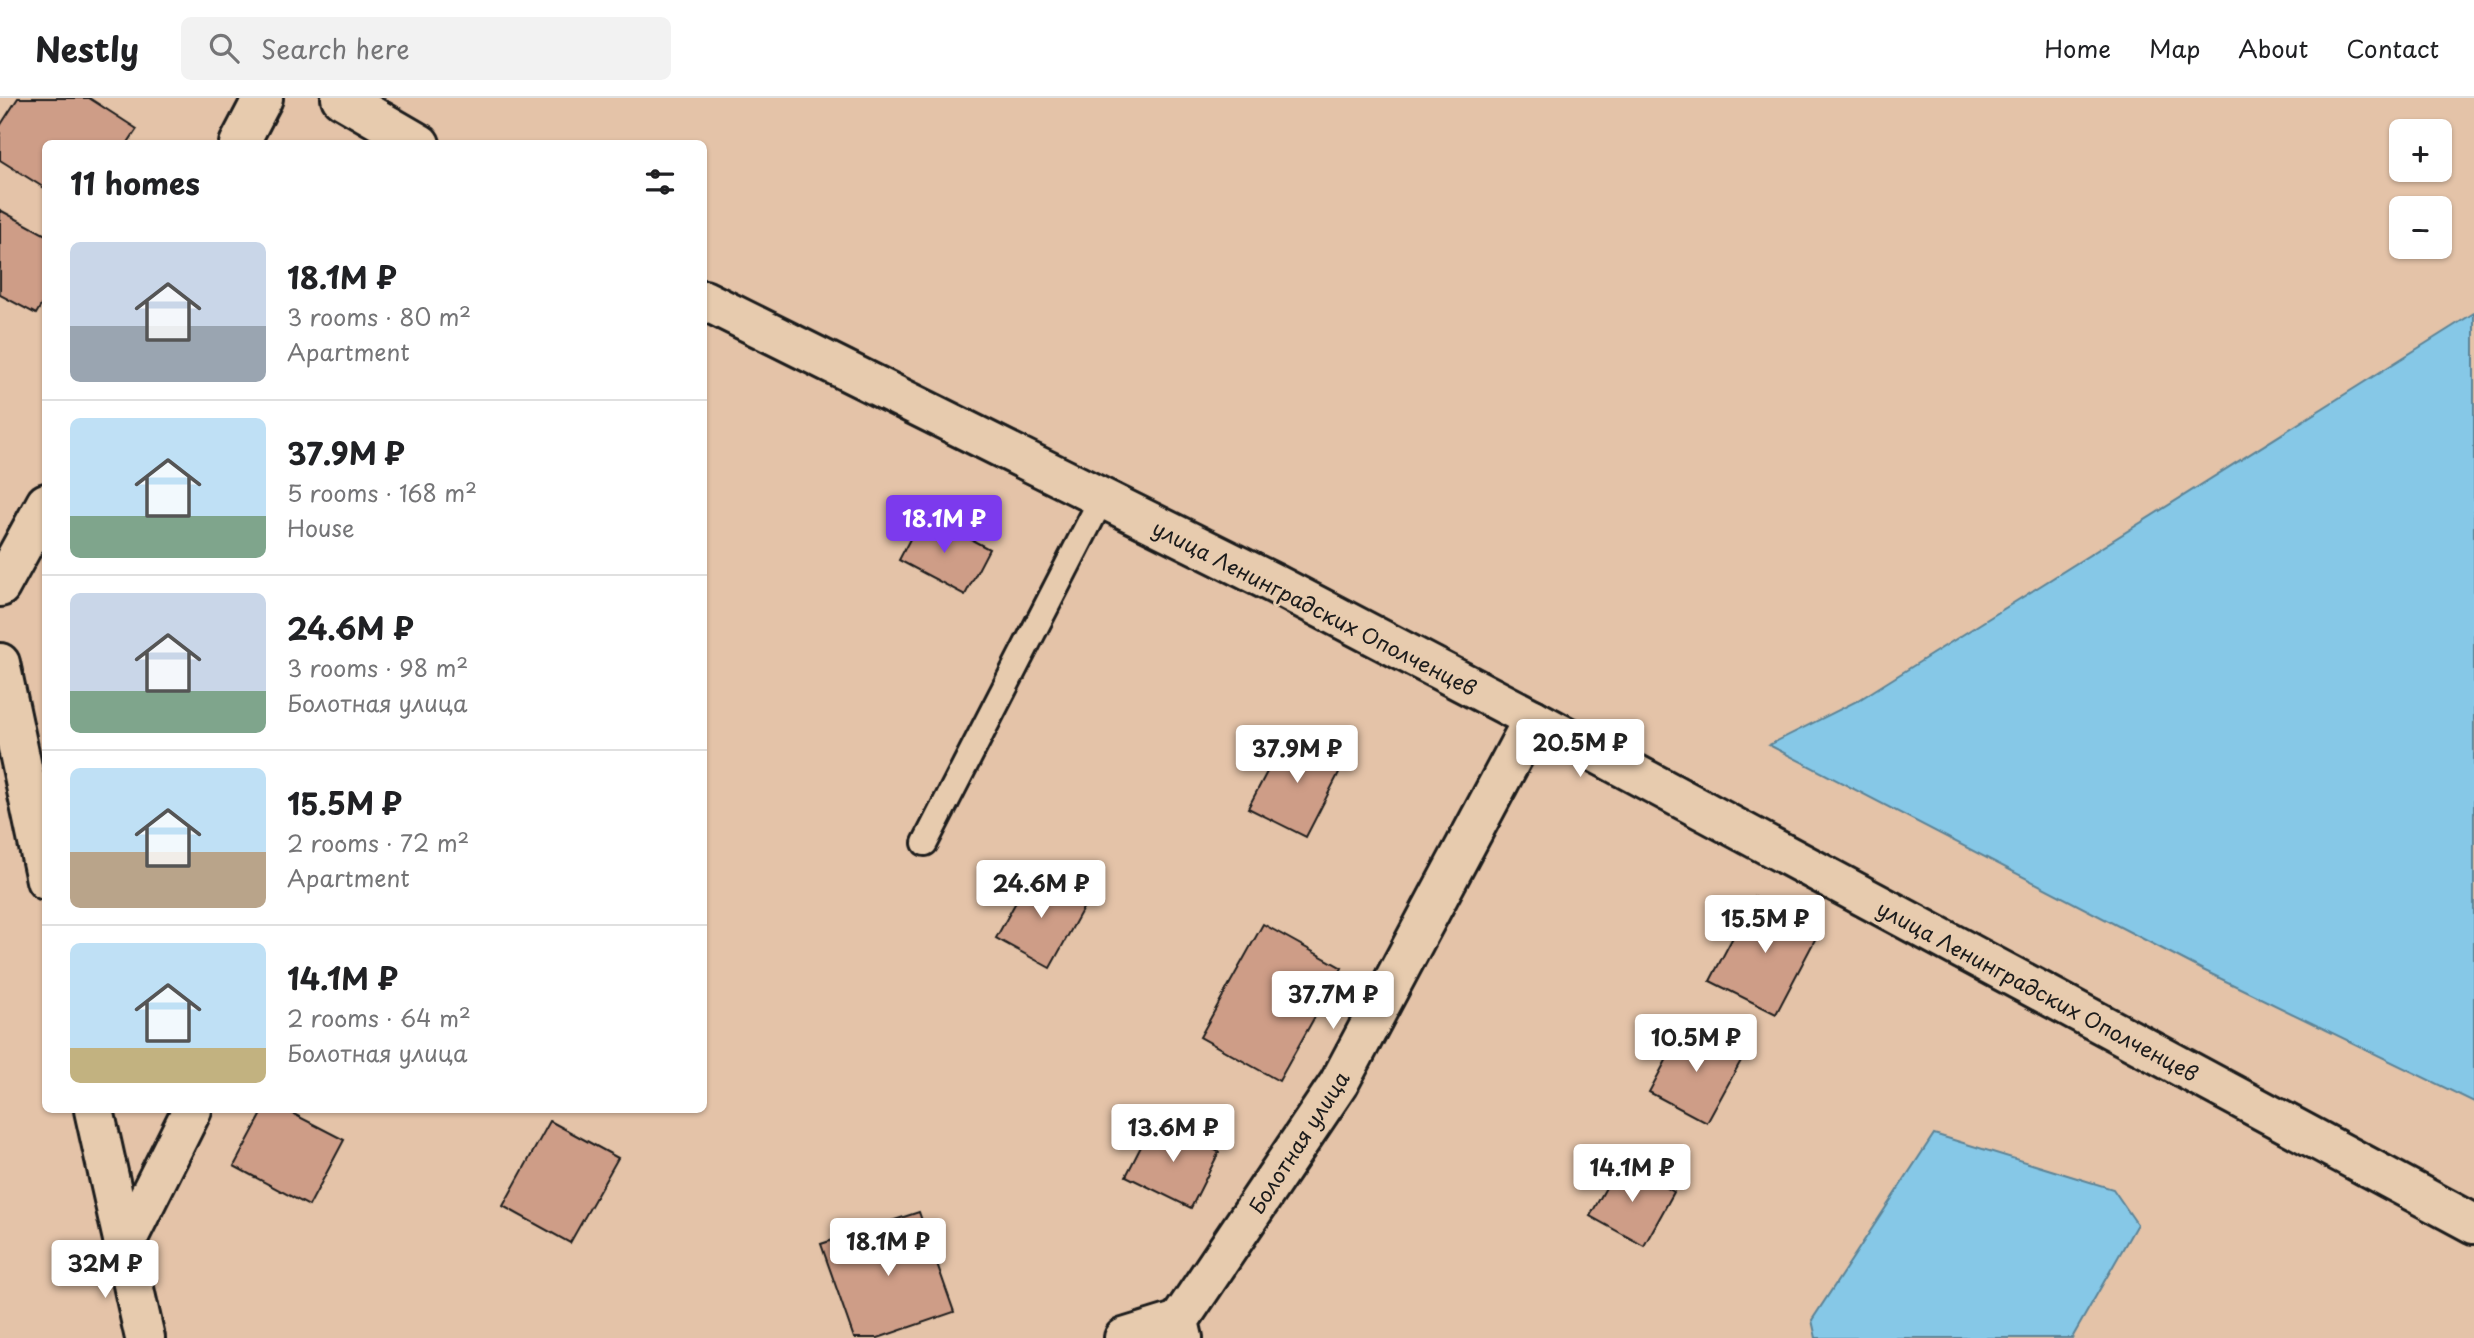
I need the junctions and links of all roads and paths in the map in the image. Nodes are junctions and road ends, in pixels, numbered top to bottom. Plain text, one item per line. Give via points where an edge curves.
1 (263, 98) edge
2 (341, 98) edge
3 (241, 140) edge
4 (413, 140) edge
5 (707, 301) edge
6 (1102, 498) junction
7 (42, 510) edge
8 (0, 587) edge
9 (0, 663) edge
10 (1532, 719) junction
11 (925, 844) dead end
12 (42, 861) edge
13 (95, 1113) edge
14 (190, 1113) edge
15 (2474, 1224) edge
16 (123, 1248) junction
17 (1181, 1330) edge
18 (145, 1338) edge
19 (1124, 1338) edge

1 - 3 street
2 - 4 street
5 - 6 street, улица Ленинградских Ополченцев
6 - 10 street, улица Ленинградских Ополченцев
6 - 11 lane
7 - 8 street
9 - 12 street
10 - 15 street, улица Ленинградских Ополченцев
10 - 17 street, Болотная улица via 1339,1083
13 - 16 street
14 - 16 street
16 - 18 street
17 - 19 street

